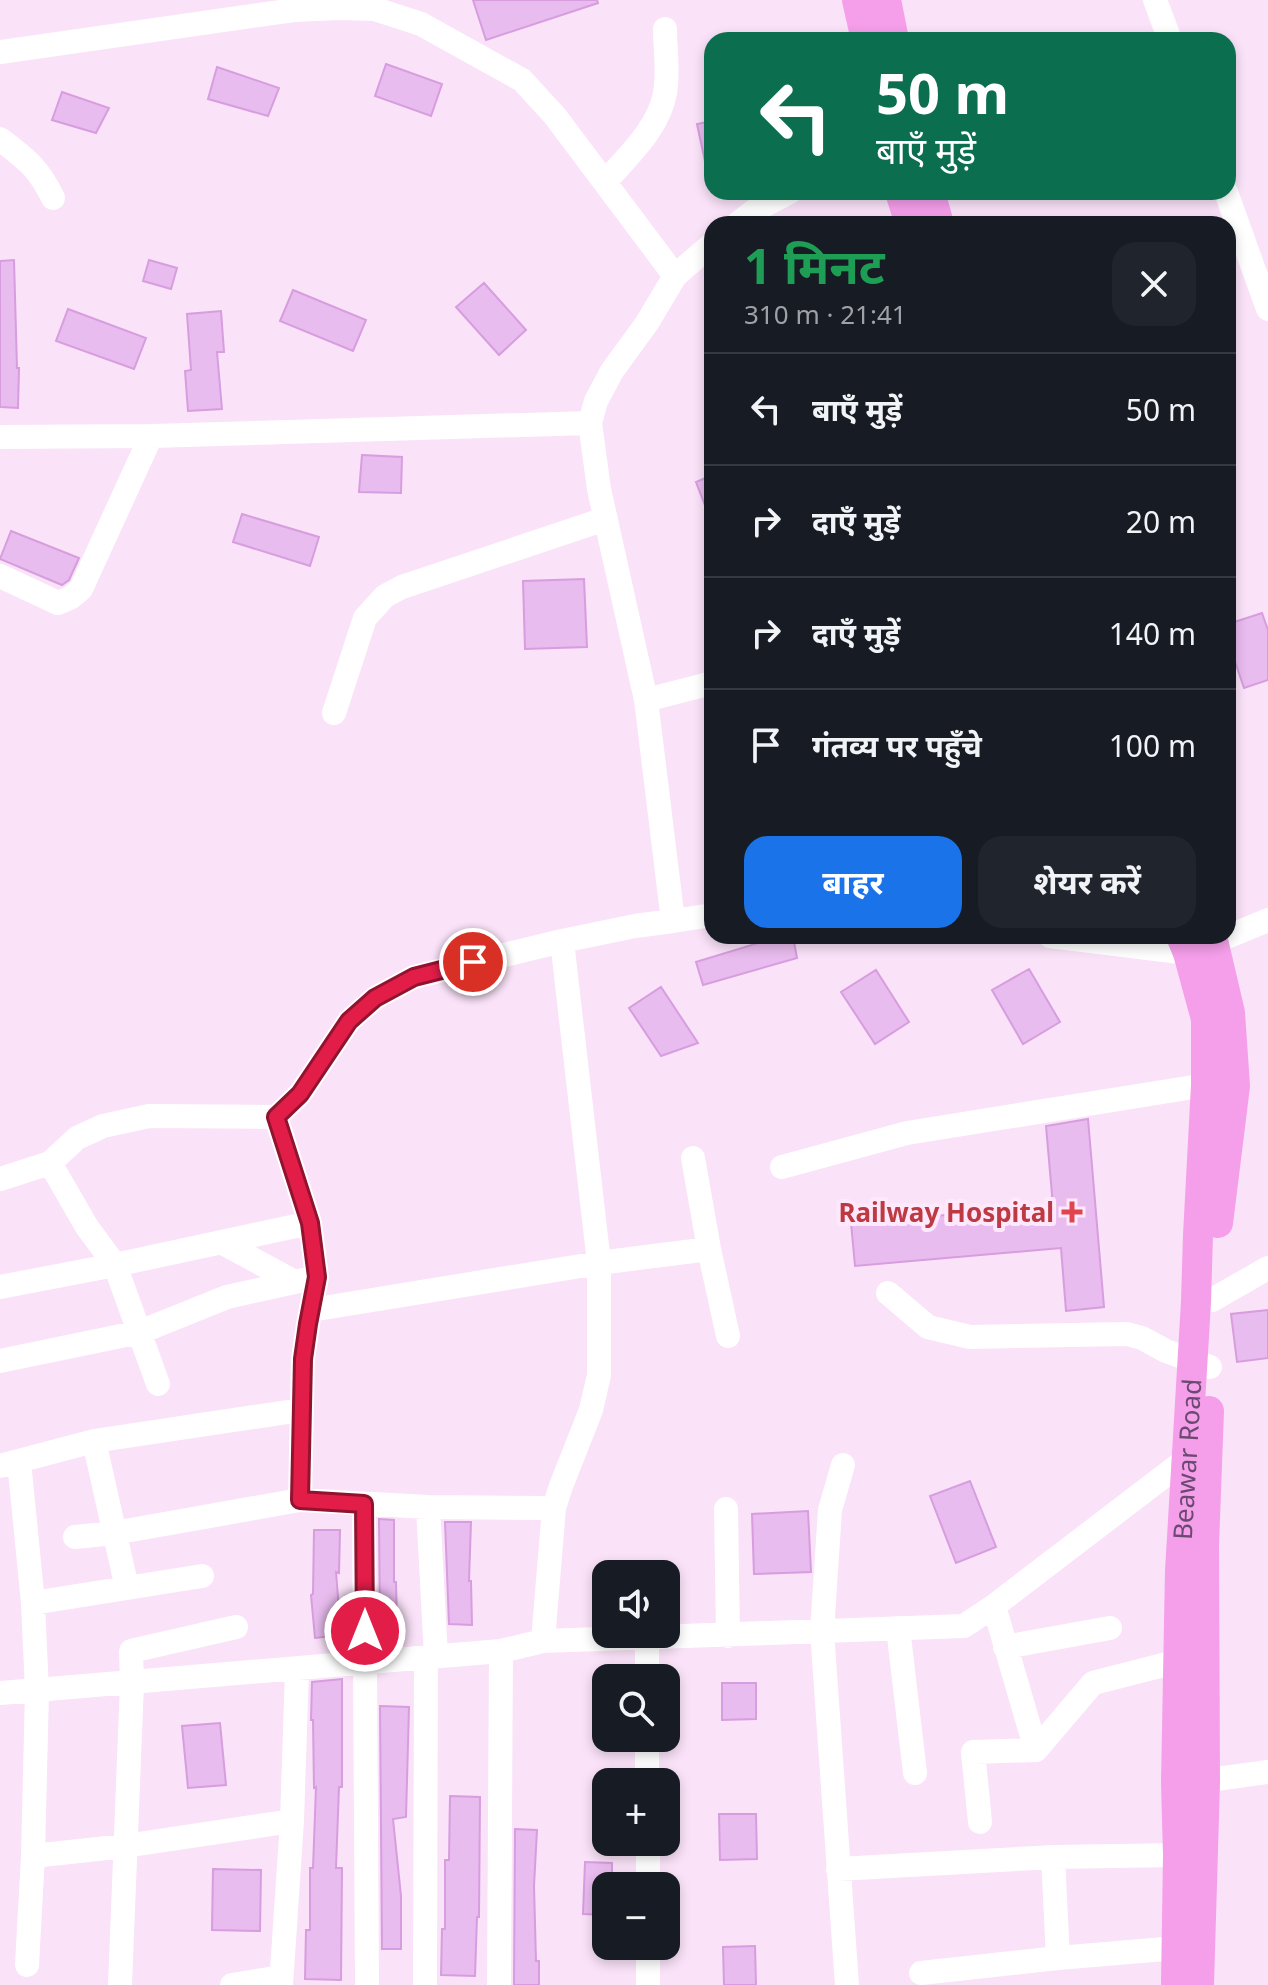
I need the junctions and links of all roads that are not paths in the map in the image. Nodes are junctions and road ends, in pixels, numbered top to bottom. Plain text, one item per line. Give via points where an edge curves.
1 (857, 0) edge
2 (886, 0) edge
3 (1155, 0) edge
4 (665, 29) dead end
5 (864, 32) edge
6 (892, 32) edge
7 (1167, 32) edge
8 (0, 52) edge
9 (0, 139) edge
10 (605, 182) junction
11 (53, 198) dead end
12 (775, 200) edge
13 (917, 200) edge
14 (747, 216) edge
15 (932, 216) edge
16 (1236, 220) edge
17 (704, 251) edge
18 (675, 276) junction
19 (1268, 309) edge
20 (590, 423) junction
21 (151, 436) junction
22 (0, 437) edge
23 (602, 506) junction
24 (0, 576) edge
25 (704, 685) edge
26 (646, 700) junction
27 (334, 713) dead end
28 (704, 916) edge
29 (1268, 920) edge
30 (673, 921) junction
31 (1236, 930) edge
32 (562, 941) junction
33 (1199, 944) edge
34 (1200, 944) edge
35 (1206, 1085) junction
36 (276, 1117) junction
37 (693, 1158) dead end
38 (50, 1163) junction
39 (782, 1167) dead end
40 (0, 1179) edge
41 (310, 1223) junction
42 (1207, 1236) junction
43 (221, 1242) junction
44 (709, 1249) junction
45 (599, 1263) junction
46 (115, 1265) junction
47 (1268, 1268) edge
48 (306, 1280) junction
49 (0, 1287) edge
50 (888, 1293) dead end
51 (1207, 1296) junction
52 (309, 1317) junction
53 (140, 1332) junction
54 (728, 1336) dead end
55 (1190, 1360) junction
56 (0, 1361) edge
57 (158, 1384) dead end
58 (301, 1410) junction
59 (94, 1441) junction
60 (1196, 1457) junction
61 (9, 1463) edge
62 (843, 1465) dead end
63 (300, 1500) junction
64 (364, 1504) junction
65 (428, 1507) junction
66 (554, 1508) junction
67 (726, 1509) dead end
68 (114, 1533) junction
69 (75, 1537) dead end
70 (202, 1576) dead end
71 (127, 1588) junction
72 (33, 1603) junction
73 (994, 1606) junction
74 (236, 1627) dead end
75 (898, 1628) junction
76 (1110, 1628) dead end
77 (822, 1631) junction
78 (680, 1636) edge
79 (728, 1636) junction
80 (592, 1640) edge
81 (543, 1641) junction
82 (1005, 1647) junction
83 (501, 1651) junction
84 (431, 1657) junction
85 (1179, 1661) junction
86 (365, 1663) junction
87 (297, 1669) junction
88 (132, 1684) junction
89 (37, 1691) junction
90 (0, 1693) edge
91 (1036, 1750) junction
92 (1268, 1772) edge
93 (915, 1773) dead end
94 (1190, 1782) junction
95 (292, 1821) junction
96 (980, 1822) dead end
97 (125, 1846) junction
98 (1178, 1855) junction
99 (33, 1856) junction
100 (1053, 1857) junction
101 (838, 1869) junction
102 (1177, 1948) junction
103 (1058, 1958) junction
104 (648, 1960) edge
105 (27, 1965) dead end
106 (921, 1973) dead end
107 (281, 1981) edge
108 (120, 1985) edge
109 (232, 1985) edge
110 (367, 1985) edge
111 (425, 1985) edge
112 (499, 1985) edge
113 (648, 1985) edge
114 (847, 1985) edge
115 (1176, 1985) edge
116 (1199, 1985) edge

1 - 5 main road
2 - 6 main road
3 - 7 street
4 - 10 street via 666,90 661,110
8 - 10 street via 294,10 375,9 421,24 522,80
9 - 11 street via 31,163
10 - 18 street
12 - 14 street
13 - 15 main road
16 - 19 street
17 - 18 street
18 - 20 street via 612,371
20 - 21 street
20 - 23 street
21 - 22 street
21 - 24 street via 81,589 58,603
23 - 26 street
23 - 27 street via 385,596 365,618
25 - 26 street
26 - 30 street
28 - 30 street
29 - 31 street
30 - 32 street
32 - 36 street via 414,977 375,998 349,1021 300,1094
32 - 45 street
33 - 35 main road, Beawar Road
34 - 42 main road, Beawar Road via 1230,1013 1235,1086
35 - 39 street via 907,1133
35 - 42 main road, Beawar Road
36 - 38 street via 149,1116 77,1138
36 - 41 street
37 - 44 street
38 - 40 street
38 - 46 street
41 - 43 street
41 - 48 street
42 - 51 main road, Beawar Road
43 - 46 street
43 - 48 street
44 - 45 street
44 - 54 street
45 - 52 street
45 - 66 street via 599,1375
46 - 49 street
46 - 53 street
47 - 51 street
48 - 52 street
48 - 53 street via 227,1297
50 - 55 street via 928,1327 970,1337 1127,1334
51 - 55 main road, Beawar Road
52 - 58 street
53 - 56 street
53 - 57 street
55 - 60 main road, Beawar Road
58 - 59 street
58 - 63 street
59 - 61 street
59 - 68 street
60 - 73 street
60 - 85 main road, Beawar Road via 1180,1571
60 - 94 main road, Beawar Road via 1203,1584
61 - 72 street
62 - 77 street via 830,1510
63 - 64 street
63 - 68 street
64 - 65 street
64 - 86 street
65 - 66 street
65 - 84 street
66 - 81 street
67 - 79 street
68 - 69 street
68 - 71 street
70 - 71 street
71 - 72 street
72 - 89 street
73 - 75 street via 964,1626
73 - 82 street
74 - 88 street via 131,1651
75 - 77 street
75 - 93 street
76 - 82 street
77 - 79 street
77 - 101 street
78 - 79 street
80 - 81 street
81 - 83 street
82 - 91 street
83 - 84 street
83 - 112 street
84 - 86 street
84 - 111 street
85 - 91 street via 1093,1683
85 - 94 main road, Beawar Road
86 - 87 street
86 - 110 street
87 - 88 street
87 - 95 street
88 - 89 street
88 - 97 street
89 - 90 street
89 - 99 street
91 - 96 street via 973,1752
92 - 94 street
94 - 98 main road, Beawar Road
94 - 116 main road, Beawar Road via 1202,1946
95 - 97 street
95 - 107 street
97 - 99 street
97 - 108 street
98 - 100 street
98 - 102 main road, Beawar Road
99 - 105 street
100 - 101 street
100 - 103 street
101 - 114 street
102 - 103 street
102 - 115 main road, Beawar Road
103 - 106 street
104 - 113 street
107 - 109 street

